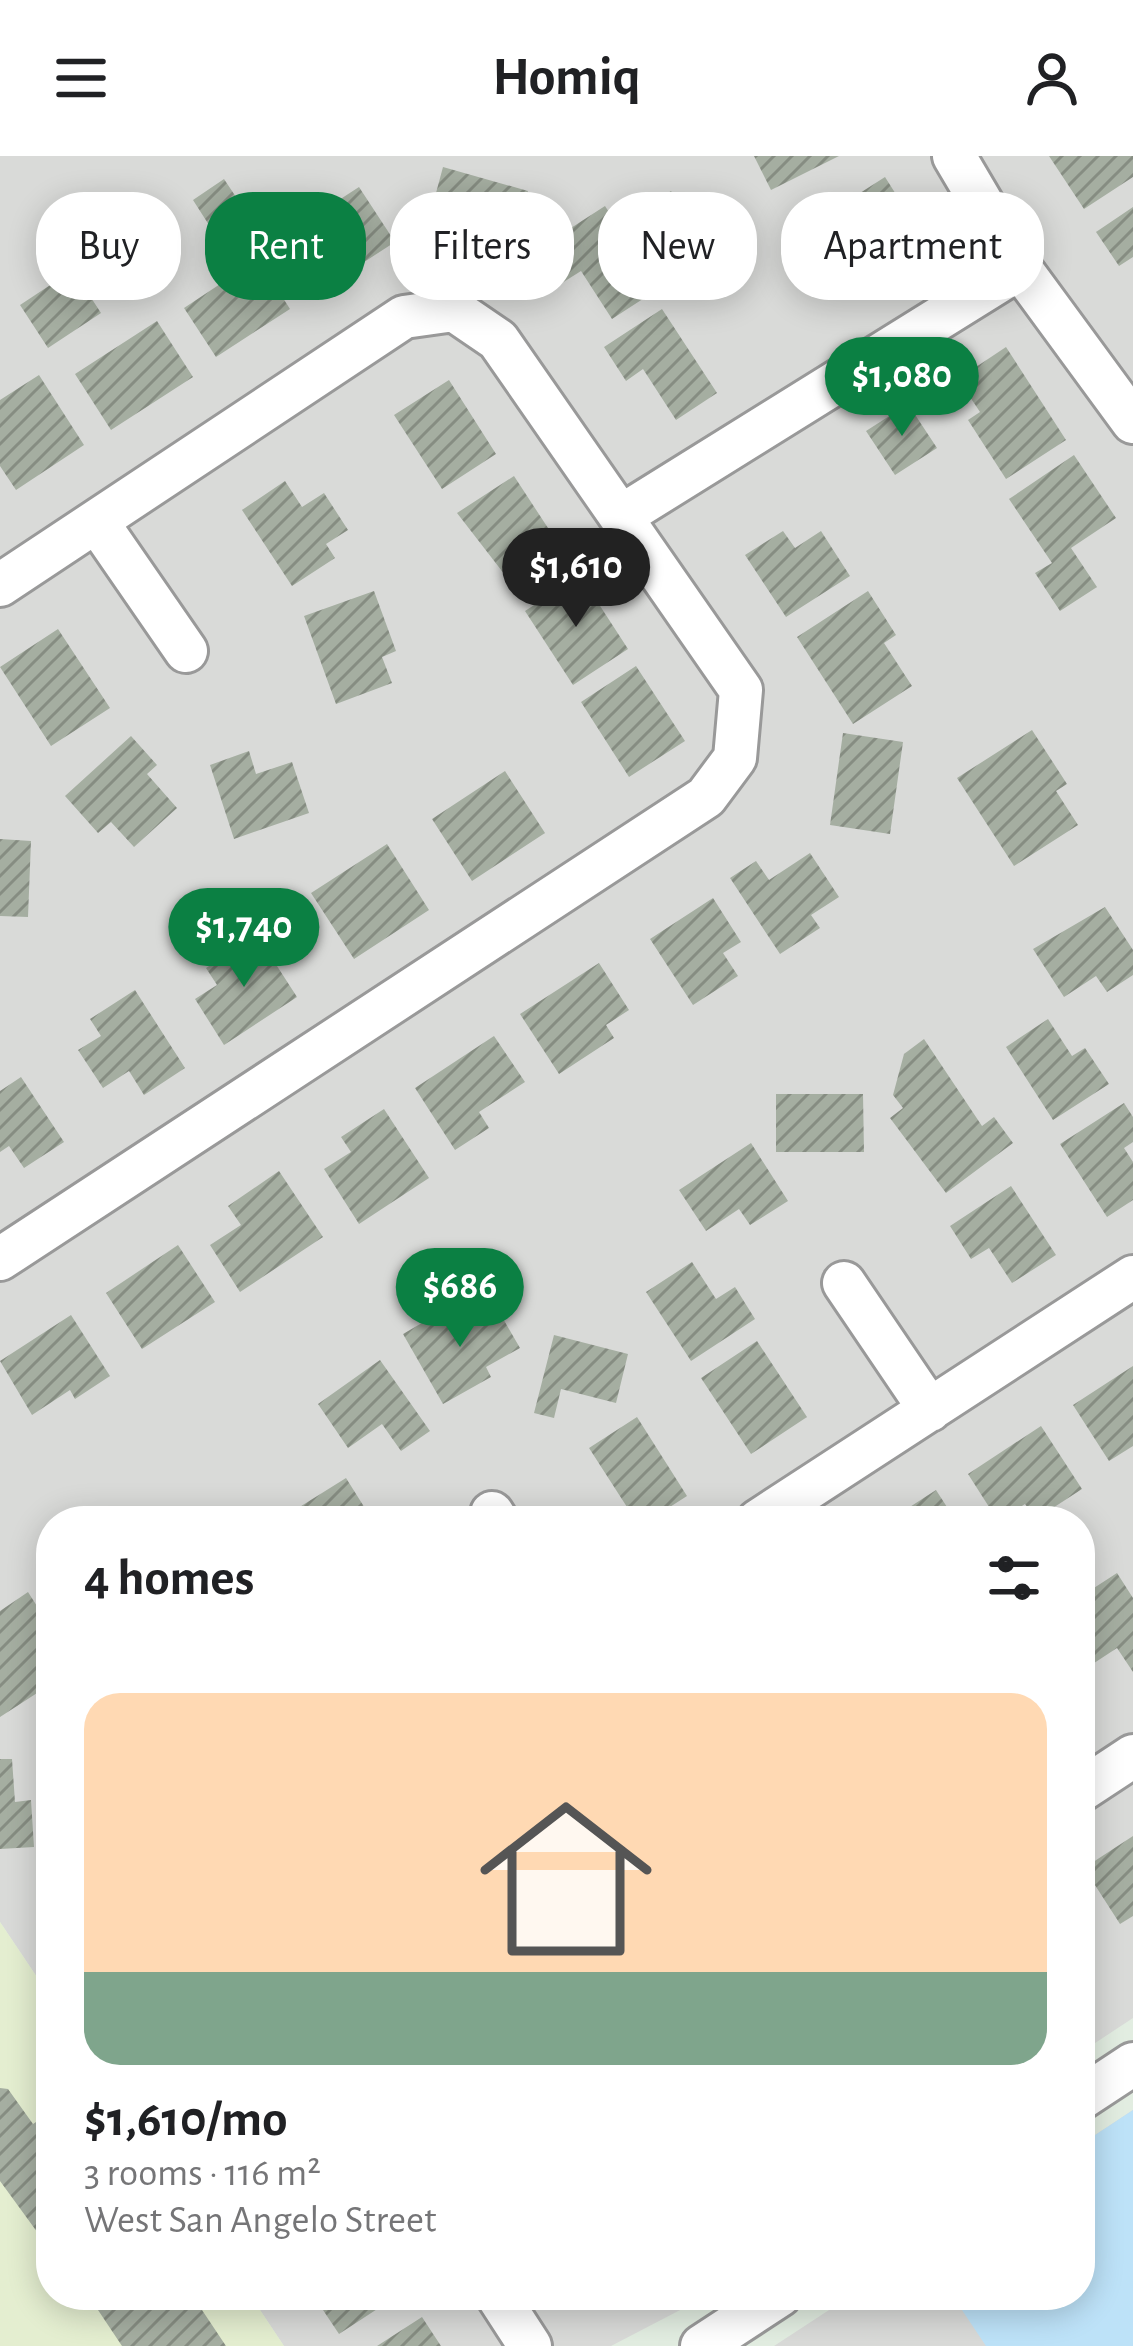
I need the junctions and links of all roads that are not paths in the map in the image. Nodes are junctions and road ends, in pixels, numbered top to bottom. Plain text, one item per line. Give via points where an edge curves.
1 (954, 156) edge
2 (975, 192) edge
3 (968, 300) edge
4 (1043, 300) edge
5 (1133, 422) edge
6 (622, 515) junction
7 (97, 522) junction
8 (0, 585) edge
9 (186, 651) dead end
10 (0, 1259) edge
11 (1133, 1277) edge
12 (844, 1283) dead end
13 (930, 1410) junction
14 (786, 1506) edge
15 (1133, 1756) edge
16 (1095, 1781) edge
17 (1133, 2064) edge
18 (1095, 2088) edge
19 (507, 2310) edge
20 (757, 2310) edge
21 (530, 2346) edge
22 (701, 2346) edge

1 - 2 street
3 - 6 street
4 - 5 street
6 - 7 street via 498,340 454,310 404,317
6 - 10 street via 741,690 735,758 706,797
7 - 8 street
7 - 9 street
11 - 13 street
12 - 13 street
13 - 14 street
15 - 16 street
17 - 18 street
19 - 21 street
20 - 22 street

